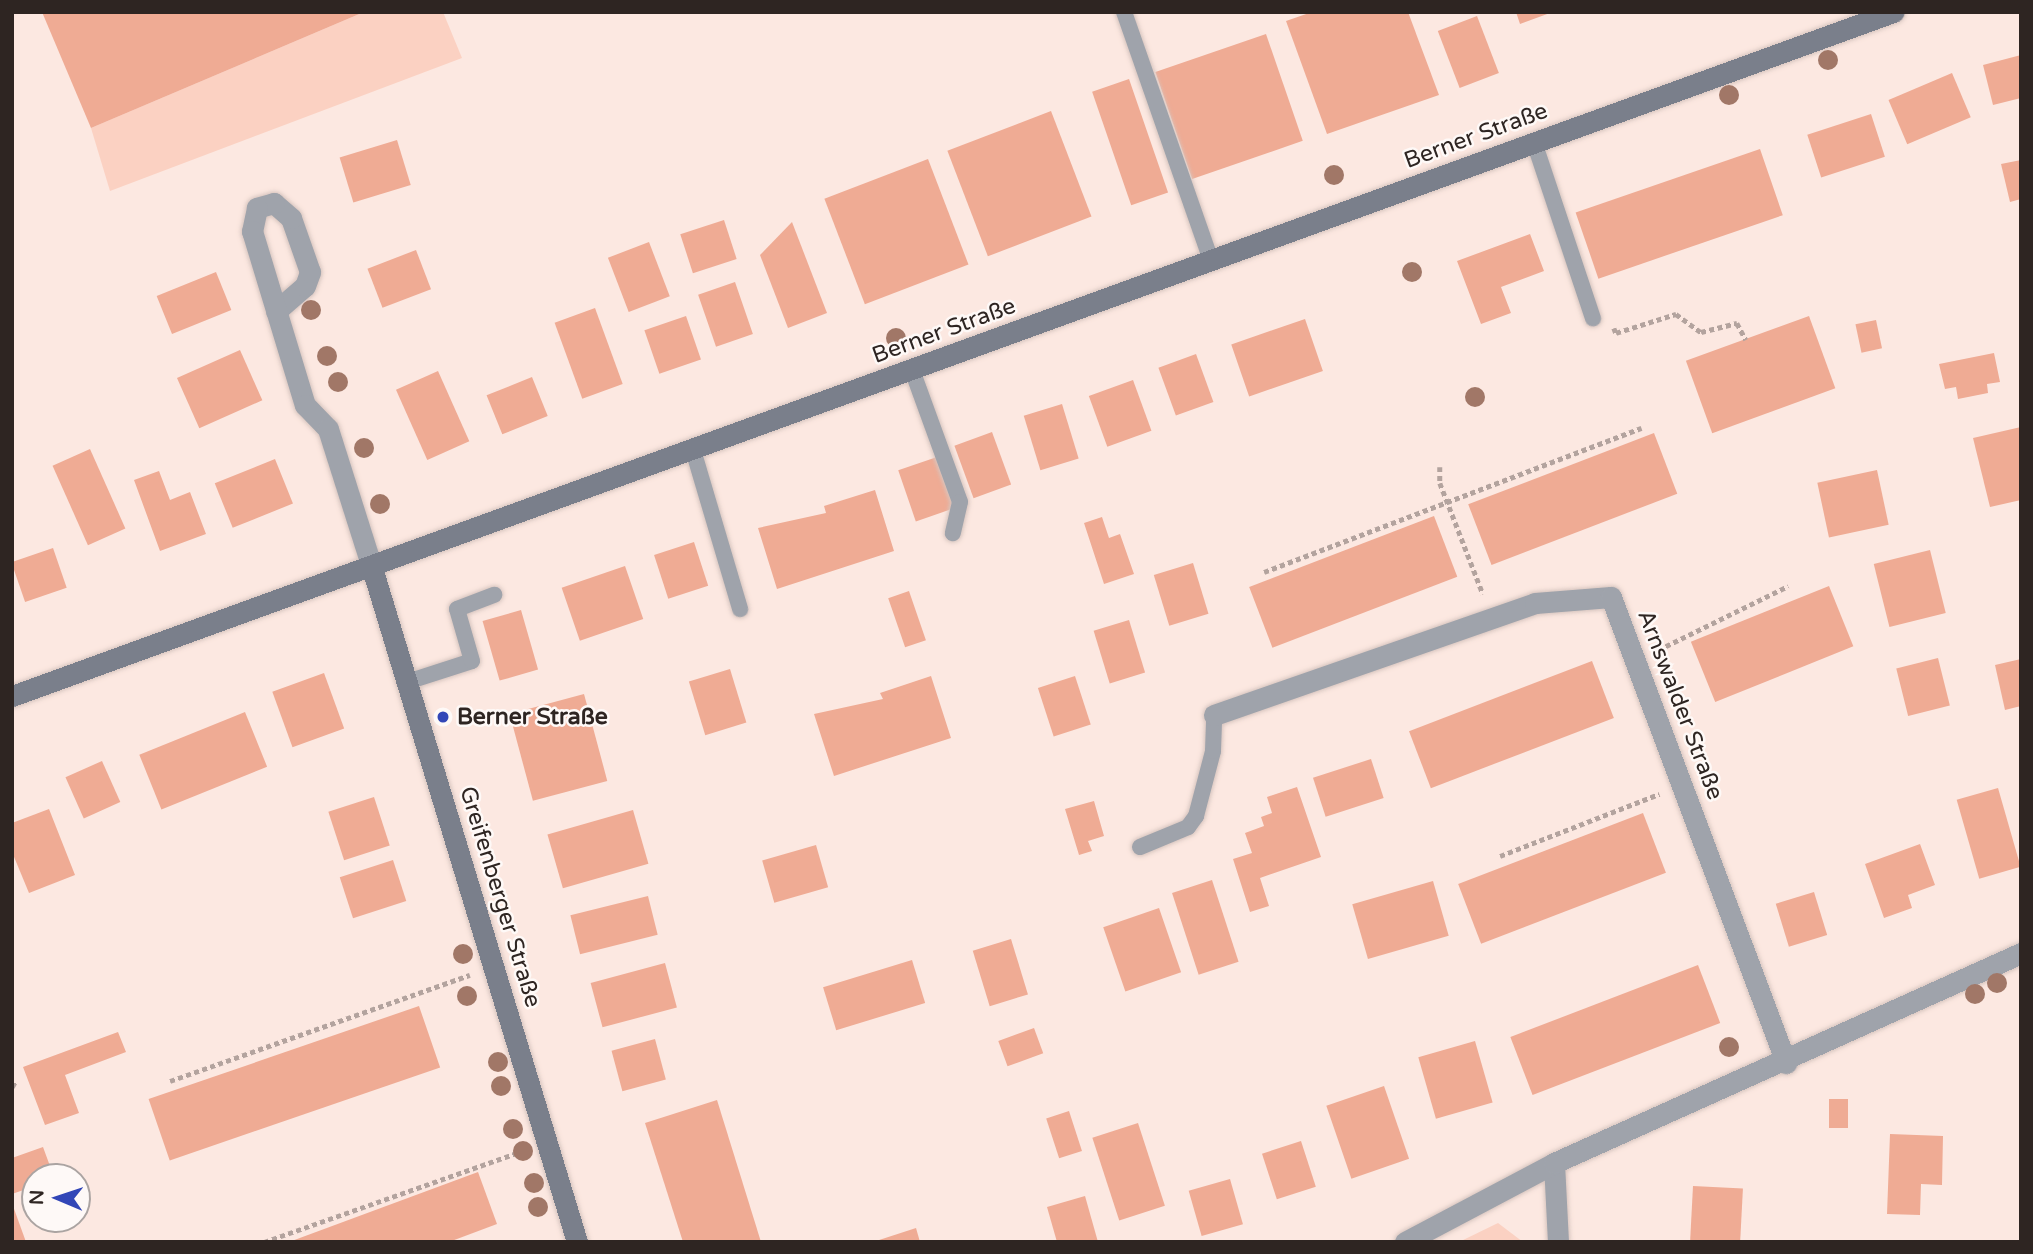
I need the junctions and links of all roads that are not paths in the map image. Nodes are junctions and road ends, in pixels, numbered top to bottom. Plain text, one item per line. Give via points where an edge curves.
1 (1124, 12) edge
2 (1893, 12) edge
3 (1534, 142) junction
4 (1211, 261) junction
5 (276, 311) dead end
6 (1592, 318) dead end
7 (912, 370) junction
8 (693, 450) junction
9 (953, 533) dead end
10 (372, 568) junction
11 (494, 595) dead end
12 (740, 609) dead end
13 (407, 682) junction
14 (12, 696) edge
15 (1214, 715) joint
16 (1140, 847) dead end
17 (2021, 953) edge
18 (1786, 1063) junction
19 (1554, 1163) junction
20 (577, 1242) edge
21 (1405, 1242) edge
22 (1558, 1242) edge

1 - 4 lane
2 - 3 main road, Berner Straße
3 - 4 main road, Berner Straße
3 - 6 lane
4 - 7 main road, Berner Straße
5 - 10 street via 304,405 328,429
7 - 8 main road, Berner Straße
7 - 9 lane via 960,502
8 - 10 main road, Berner Straße
8 - 12 lane
10 - 13 main road, Greifenberger Straße
10 - 14 main road, Berner Straße
11 - 13 lane via 457,609 472,661
13 - 20 main road, Greifenberger Straße
15 - 16 lane via 1213,751 1196,816 1188,827
15 - 18 street, Arnswalder Straße via 1535,603 1611,597
17 - 18 street
18 - 19 street
19 - 21 street
19 - 22 street

